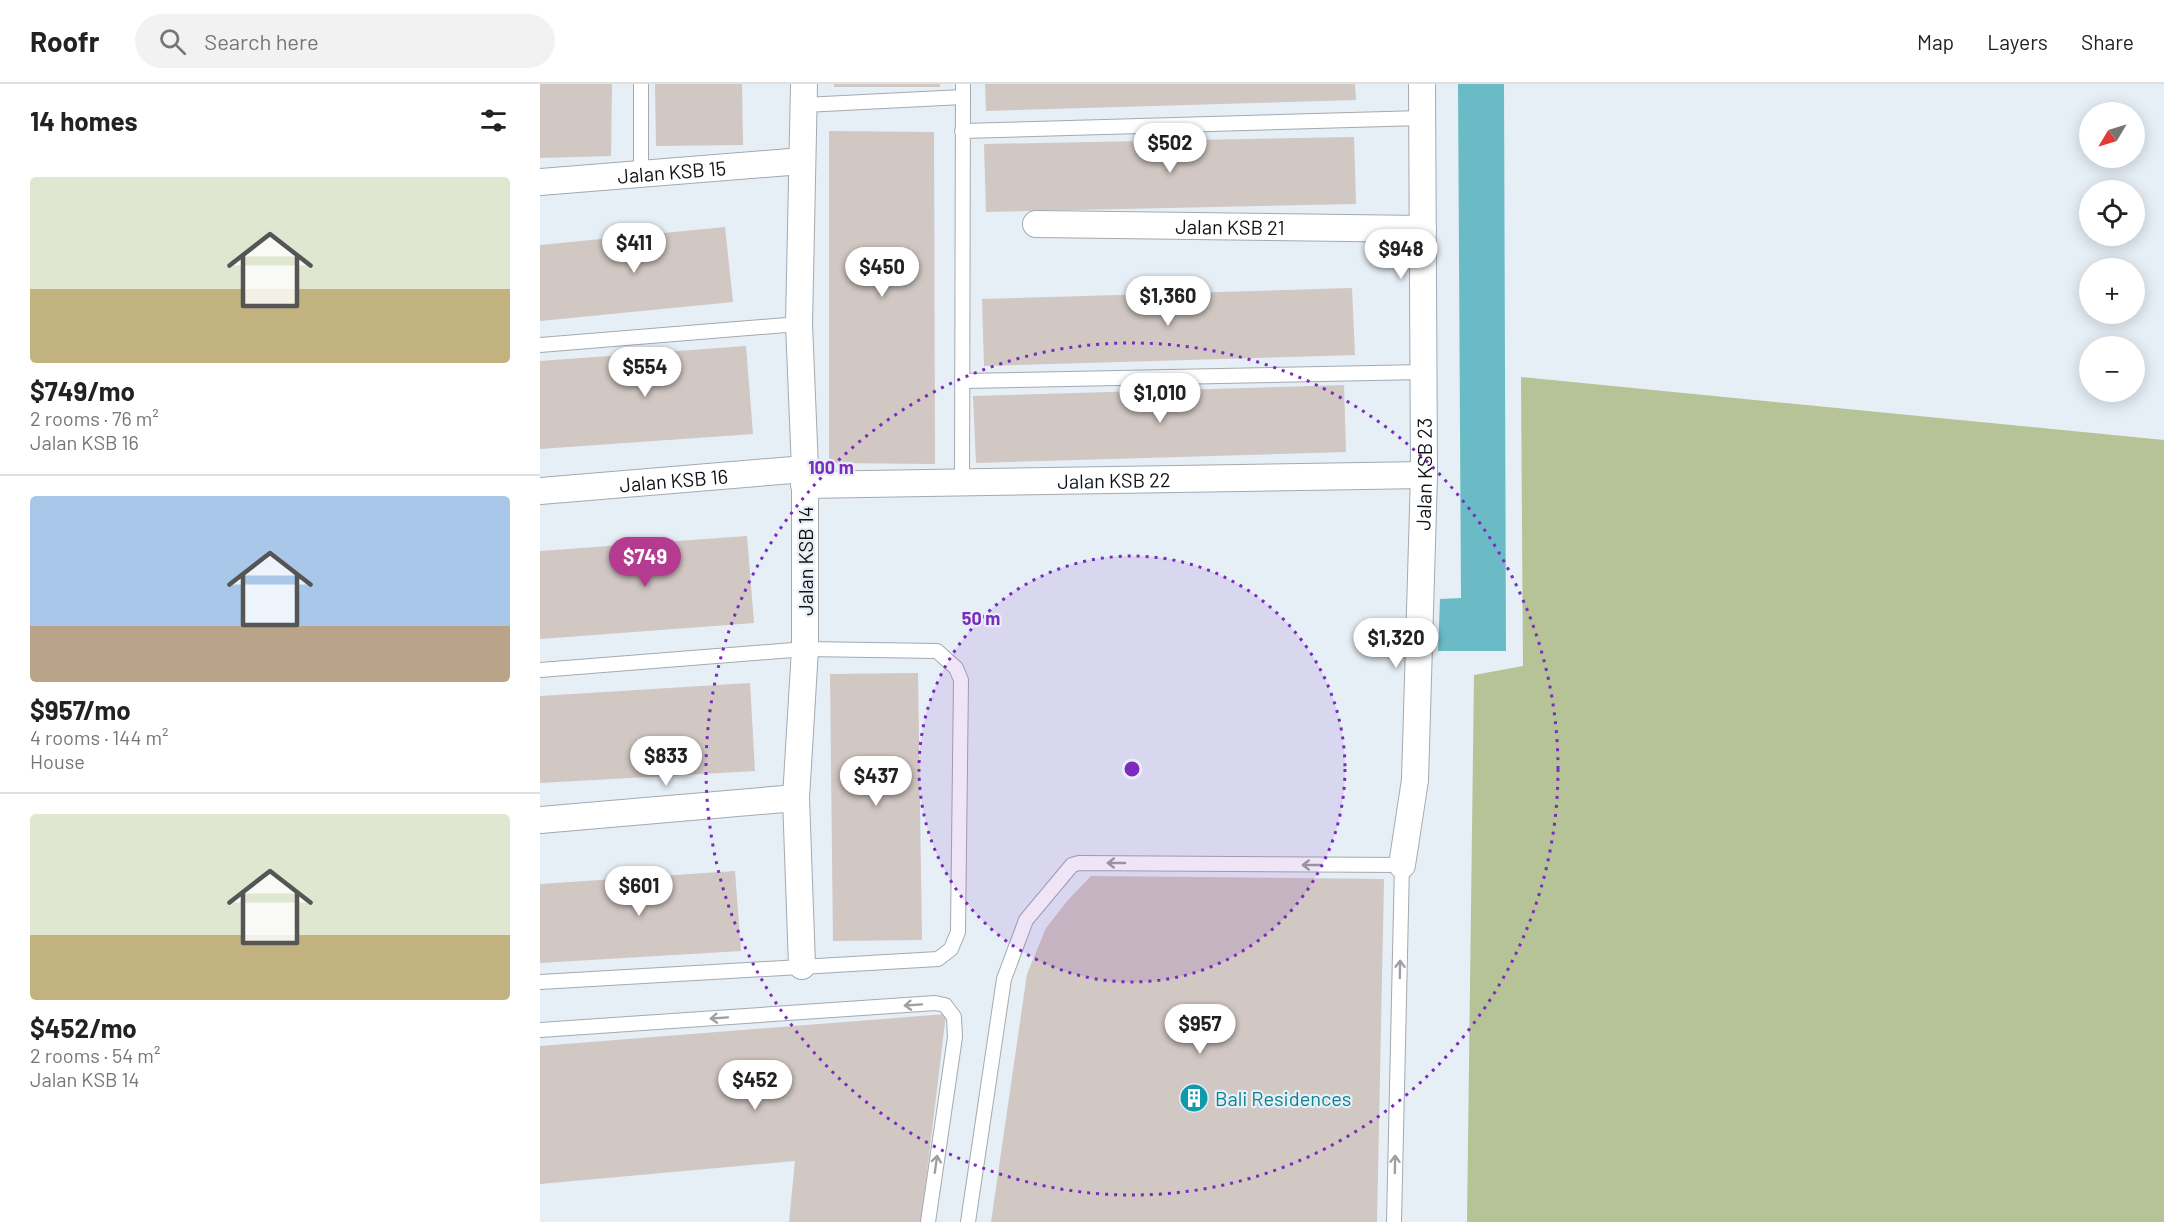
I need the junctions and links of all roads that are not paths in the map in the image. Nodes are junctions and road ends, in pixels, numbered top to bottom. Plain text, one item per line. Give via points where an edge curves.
1 (641, 84) edge
2 (1422, 84) edge
3 (963, 91) edge
4 (804, 95) edge
5 (1422, 118) junction
6 (962, 131) junction
7 (802, 161) junction
8 (641, 174) junction
9 (540, 182) edge
10 (1036, 224) dead end
11 (1423, 229) junction
12 (799, 324) junction
13 (540, 345) edge
14 (1424, 372) junction
15 (962, 381) junction
16 (1424, 475) junction
17 (804, 477) junction
18 (962, 483) junction
19 (540, 491) edge
20 (805, 649) junction
21 (540, 670) edge
22 (796, 798) junction
23 (540, 820) edge
24 (1402, 865) junction
25 (802, 966) junction
26 (540, 982) edge
27 (540, 1030) edge
28 (928, 1222) edge
29 (968, 1222) edge
30 (1394, 1222) edge

1 - 8 lane
2 - 5 street, Jalan KSB 23
3 - 4 lane
3 - 6 lane
4 - 7 street, Jalan KSB 14
5 - 6 lane
5 - 11 street, Jalan KSB 23
6 - 15 lane
7 - 8 street, Jalan KSB 15
7 - 12 street, Jalan KSB 14
8 - 9 street, Jalan KSB 15
10 - 11 street, Jalan KSB 21
11 - 14 street, Jalan KSB 23
12 - 13 lane
12 - 17 street, Jalan KSB 14
14 - 15 lane
14 - 16 street, Jalan KSB 23
15 - 18 lane
16 - 18 street, Jalan KSB 22
16 - 24 street, Jalan KSB 23 via 1415,780
17 - 18 street, Jalan KSB 22
17 - 19 street, Jalan KSB 16
17 - 20 street, Jalan KSB 14
20 - 21 lane
20 - 22 street, Jalan KSB 14
20 - 25 lane via 937,651 956,668 961,680 958,932 951,949 938,959
22 - 23 street
22 - 25 street, Jalan KSB 14
24 -> 29 lane via 1072,865 1026,920 1004,979
30 -> 24 lane
25 - 26 lane
28 -> 27 lane via 955,1037 954,1017 945,1005

